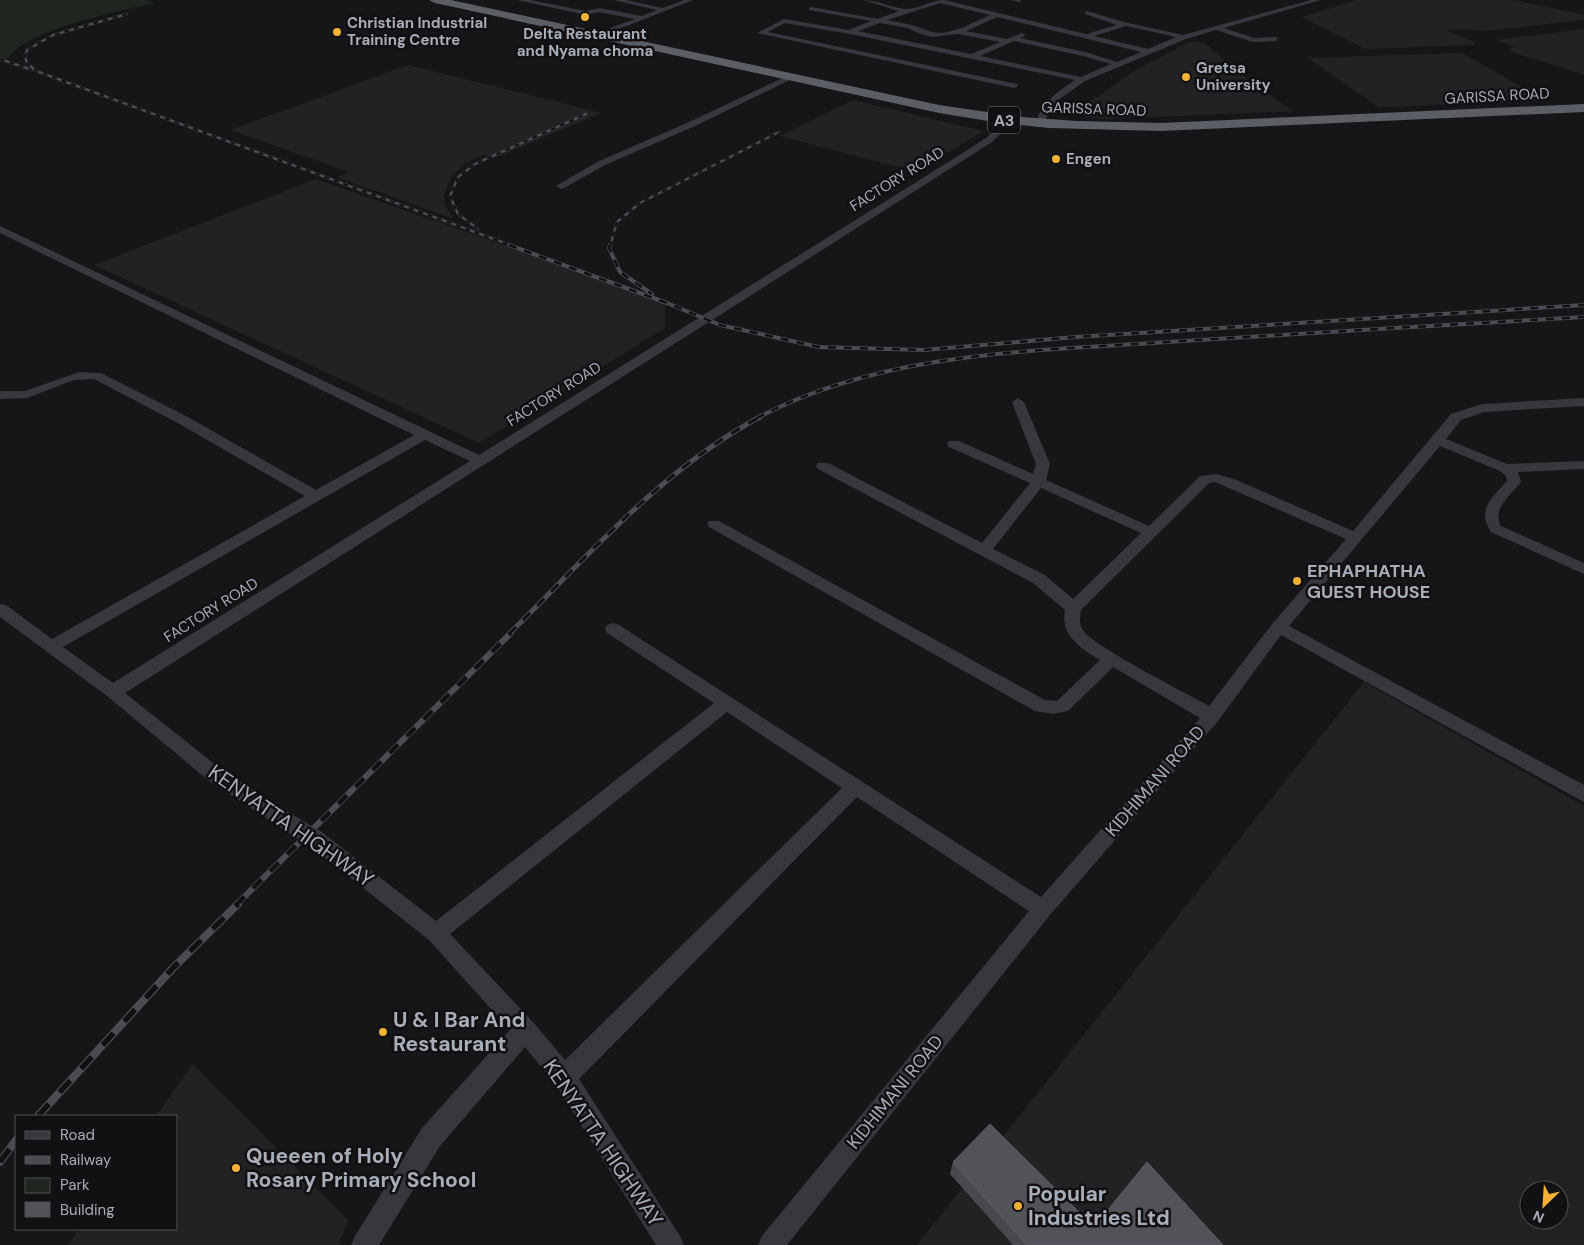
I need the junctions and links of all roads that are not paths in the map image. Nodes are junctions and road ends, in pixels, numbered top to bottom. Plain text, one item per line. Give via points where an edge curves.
1 (435, 0) edge
2 (520, 0) edge
3 (616, 0) edge
4 (690, 0) edge
5 (866, 0) edge
6 (938, 0) edge
7 (1014, 0) edge
8 (1019, 0) edge
9 (1318, 0) edge
10 (626, 1) edge
11 (810, 9) dead end
12 (664, 10) junction
13 (905, 11) junction
14 (1088, 14) dead end
15 (996, 15) junction
16 (643, 18) junction
17 (877, 21) junction
18 (1122, 24) junction
19 (1043, 26) junction
20 (1218, 26) junction
21 (850, 32) junction
22 (959, 32) junction
23 (596, 36) junction
24 (1087, 36) junction
25 (1184, 37) junction
26 (1274, 39) dead end
27 (1010, 40) junction
28 (820, 46) junction
29 (1147, 51) junction
30 (950, 53) junction
31 (971, 57) junction
32 (1004, 63) junction
33 (1116, 64) junction
34 (922, 68) junction
35 (792, 77) junction
36 (978, 79) junction
37 (1082, 79) junction
38 (1014, 86) dead end
39 (1584, 108) edge
40 (1010, 121) junction
41 (1039, 124) junction
42 (561, 186) dead end
43 (0, 229) edge
44 (0, 394) edge
45 (1018, 402) dead end
46 (1584, 402) edge
47 (424, 435) junction
48 (1436, 440) junction
49 (954, 444) dead end
50 (479, 460) junction
51 (1584, 465) edge
52 (823, 466) dead end
53 (1505, 468) junction
54 (1039, 480) junction
55 (315, 496) junction
56 (714, 524) dead end
57 (1150, 532) junction
58 (1356, 538) junction
59 (984, 550) junction
60 (1584, 569) edge
61 (1073, 608) junction
62 (0, 609) edge
63 (1279, 627) junction
64 (613, 629) dead end
65 (50, 647) junction
66 (1111, 659) junction
67 (113, 692) junction
68 (726, 703) junction
69 (1212, 716) junction
70 (854, 787) junction
71 (1584, 794) edge
72 (1043, 909) junction
73 (436, 933) junction
74 (525, 1030) junction
75 (564, 1077) junction
76 (364, 1245) edge
77 (671, 1245) edge
78 (771, 1245) edge

1 - 23 highway, GARISSA ROAD / A3
2 - 16 street via 579,12 599,10
3 - 10 street
4 - 12 street
5 - 13 street
6 - 13 street
6 - 15 street
7 - 8 street
9 - 20 street
10 - 12 street
11 - 17 street
12 - 16 street
13 - 17 street
14 - 18 street
15 - 19 street
15 - 22 street
16 - 23 street
17 - 21 street
17 - 22 street via 910,26 917,31 937,35
18 - 24 street
18 - 25 street
19 - 24 street
19 - 27 street
20 - 25 street
20 - 26 street via 1253,40
21 - 28 street
21 - 28 street via 784,21 761,33
21 - 30 street
22 - 27 street
23 - 35 highway, GARISSA ROAD / A3
24 - 29 street
25 - 29 street
27 - 31 street
27 - 33 street via 1085,54
28 - 34 street
29 - 33 street
30 - 31 street
30 - 34 street
31 - 32 street
32 - 36 street
32 - 37 street
33 - 37 street
34 - 36 street
35 - 40 highway, GARISSA ROAD / A3
35 - 42 street via 602,163
36 - 38 street
37 - 41 street via 1051,101
39 - 41 highway, GARISSA ROAD / A3 via 1161,127
40 - 41 highway, GARISSA ROAD / A3
40 - 50 street, FACTORY ROAD via 982,145
43 - 47 street
44 - 55 street via 27,394 77,374 88,373 181,419
45 - 54 street via 1043,464
46 - 48 street, KIDHIMANI ROAD via 1482,408 1456,417
47 - 50 street
47 - 55 street
48 - 53 street
48 - 58 street, KIDHIMANI ROAD
49 - 54 street
50 - 67 street, FACTORY ROAD
51 - 53 street
52 - 59 street
53 - 60 street via 1513,474 1514,482 1492,509 1493,526
54 - 57 street
54 - 59 street
55 - 65 street
56 - 66 street via 1041,706 1062,706
57 - 58 street via 1205,479 1216,478
57 - 61 street
58 - 63 street, KIDHIMANI ROAD
59 - 61 street via 1038,579
61 - 66 street via 1070,621 1076,635
62 - 65 street, KENYATTA HIGHWAY
63 - 69 street, KIDHIMANI ROAD
63 - 71 street
64 - 68 street
65 - 67 street, KENYATTA HIGHWAY
66 - 69 street
67 - 73 street, KENYATTA HIGHWAY via 215,775 308,834
68 - 70 street
68 - 73 street
69 - 72 street, KIDHIMANI ROAD
70 - 72 street
70 - 75 street
72 - 78 street, KIDHIMANI ROAD
73 - 74 street, KENYATTA HIGHWAY
74 - 75 street, KENYATTA HIGHWAY
74 - 76 street via 431,1137
75 - 77 street, KENYATTA HIGHWAY

